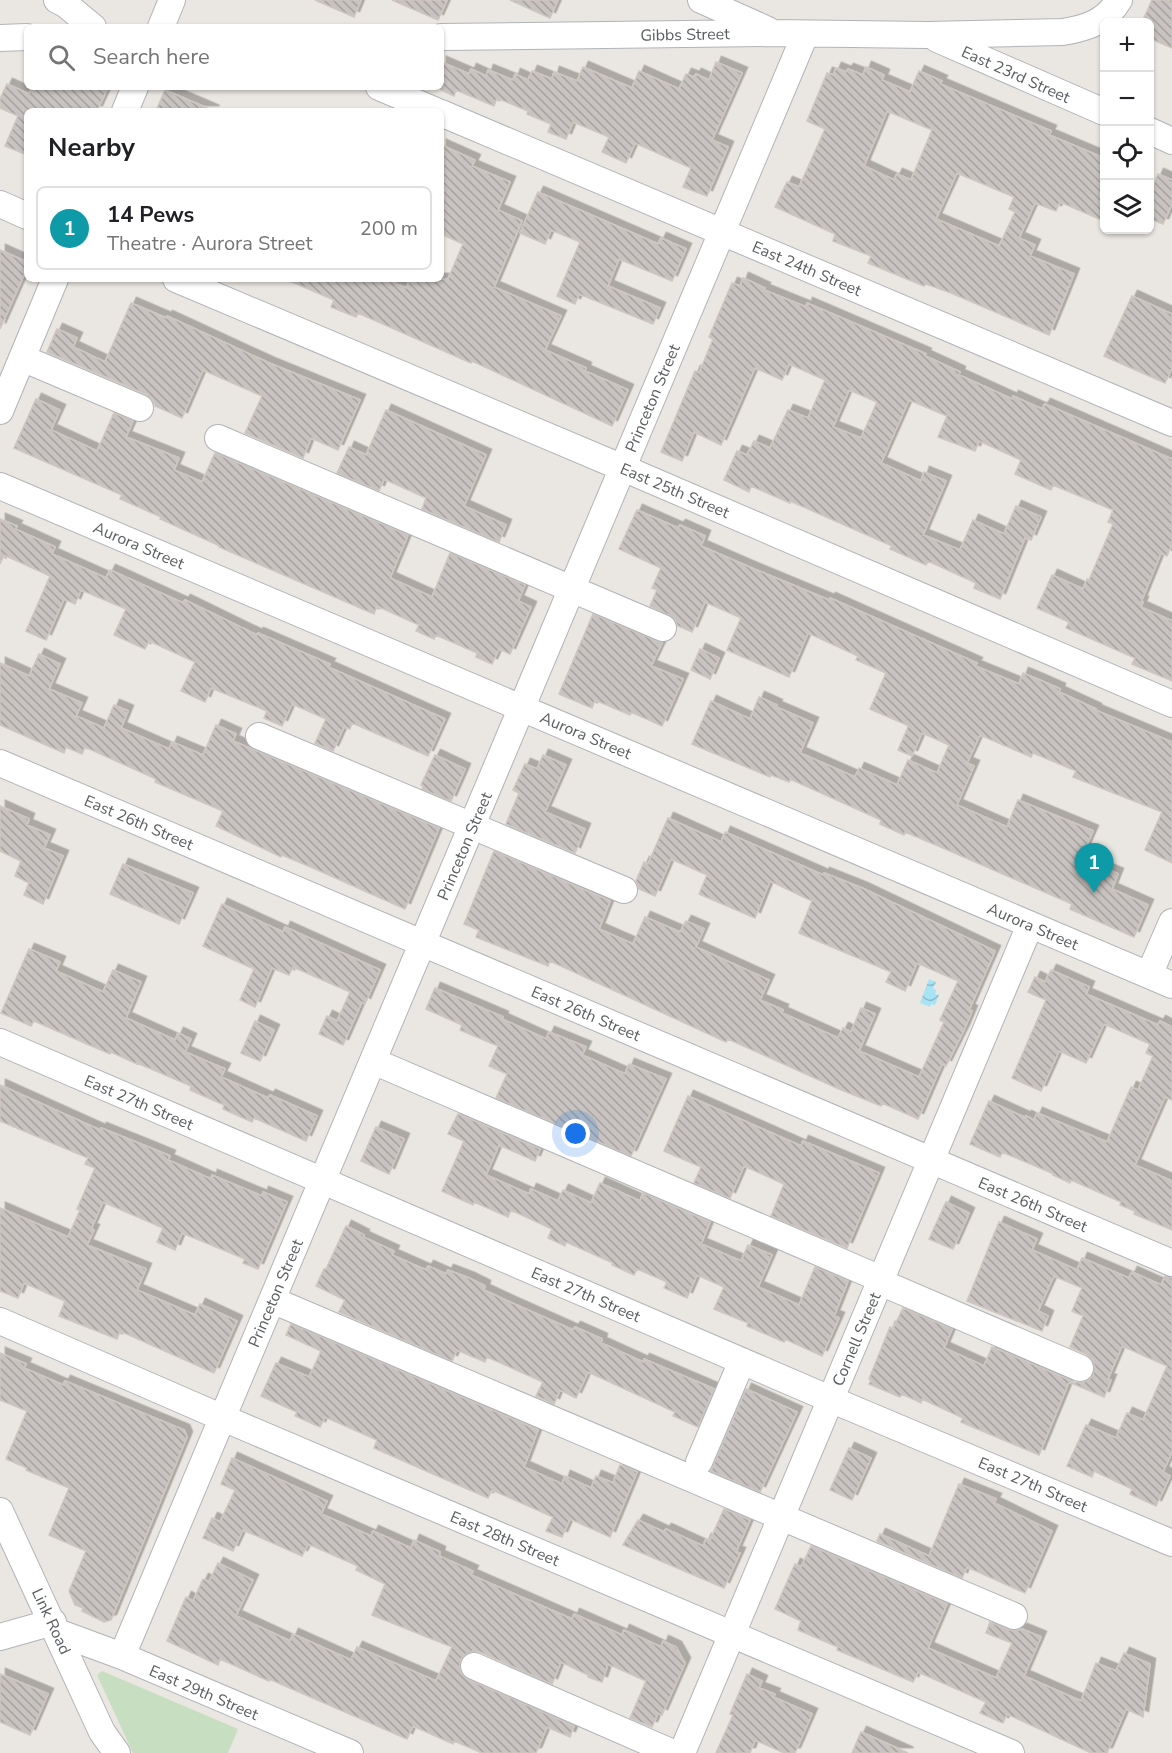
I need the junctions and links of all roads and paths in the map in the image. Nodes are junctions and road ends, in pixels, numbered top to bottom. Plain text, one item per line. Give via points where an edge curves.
1 (57, 0) edge
2 (172, 0) edge
3 (702, 0) edge
4 (1119, 0) edge
5 (89, 24) edge
6 (162, 24) edge
7 (774, 33) junction
8 (806, 34) junction
9 (928, 35) junction
10 (444, 37) edge
11 (0, 38) edge
12 (24, 38) edge
13 (134, 90) edge
14 (386, 90) edge
15 (126, 108) edge
16 (429, 108) edge
17 (1100, 110) edge
18 (444, 114) edge
19 (1154, 134) edge
20 (1172, 141) edge
21 (0, 204) edge
22 (24, 215) edge
23 (722, 232) junction
24 (54, 282) edge
25 (183, 282) edge
26 (22, 358) junction
27 (140, 408) dead end
28 (0, 411) edge
29 (1172, 423) edge
30 (218, 438) dead end
31 (623, 468) junction
32 (0, 486) edge
33 (572, 589) junction
34 (663, 628) dead end
35 (1172, 704) edge
36 (522, 707) junction
37 (259, 736) dead end
38 (0, 763) edge
39 (472, 826) junction
40 (624, 890) dead end
41 (1172, 922) edge
42 (1030, 925) junction
43 (423, 943) junction
44 (1160, 980) edge
45 (0, 1042) edge
46 (373, 1061) junction
47 (931, 1161) junction
48 (323, 1180) junction
49 (1172, 1263) edge
50 (880, 1280) junction
51 (272, 1300) junction
52 (0, 1321) edge
53 (742, 1361) junction
54 (1080, 1368) dead end
55 (830, 1399) junction
56 (223, 1418) junction
57 (699, 1462) dead end
58 (0, 1511) edge
59 (781, 1517) junction
60 (1172, 1543) edge
61 (1014, 1616) dead end
62 (55, 1627) junction
63 (732, 1635) junction
64 (0, 1637) edge
65 (122, 1656) junction
66 (474, 1666) dead end
67 (102, 1742) edge
68 (117, 1753) edge
69 (350, 1753) edge
70 (673, 1753) edge
71 (682, 1753) edge
72 (1011, 1753) edge

1 - 5 street
2 - 6 street
3 - 7 street
4 - 9 street, Gibbs Street via 1100,21 1063,33
7 - 8 street, Gibbs Street
7 - 10 street, Gibbs Street
8 - 9 street, Gibbs Street
8 - 23 street, Princeton Street
9 - 17 street, East 23rd Street
11 - 12 street
13 - 15 street
14 - 16 street
18 - 23 street, East 24th Street
19 - 20 street
21 - 22 street
23 - 29 street, East 24th Street
23 - 31 street, Princeton Street
24 - 26 street
25 - 31 street, East 25th Street
26 - 27 street
26 - 28 street
30 - 33 street
31 - 33 street, Princeton Street
31 - 35 street, East 25th Street
32 - 36 street, Aurora Street
33 - 34 street
33 - 36 street, Princeton Street
36 - 39 street, Princeton Street
36 - 42 street, Aurora Street
37 - 39 street
38 - 43 street, East 26th Street
39 - 40 street
39 - 43 street, Princeton Street
41 - 44 street
42 - 44 street, Aurora Street
42 - 47 street, Cornell Street
43 - 46 street, Princeton Street
43 - 47 street, East 26th Street
45 - 48 street, East 27th Street
46 - 48 street, Princeton Street
46 - 50 street
47 - 49 street, East 26th Street
47 - 50 street, Cornell Street
48 - 51 street, Princeton Street
48 - 53 street, East 27th Street
50 - 54 street
50 - 55 street, Cornell Street
51 - 56 street, Princeton Street
51 - 59 street
52 - 56 street, East 28th Street
53 - 55 street, East 27th Street
53 - 57 street
55 - 59 street, Cornell Street
55 - 60 street, East 27th Street
56 - 63 street, East 28th Street
56 - 65 street, Princeton Street
58 - 62 street, Link Road
59 - 61 street
59 - 63 street, Cornell Street
62 - 64 street
62 - 65 street, East 29th Street
62 - 67 street, Link Road
63 - 71 street, Cornell Street
63 - 72 street, East 28th Street
65 - 69 street, East 29th Street
66 - 70 street
67 - 68 street, Link Road

